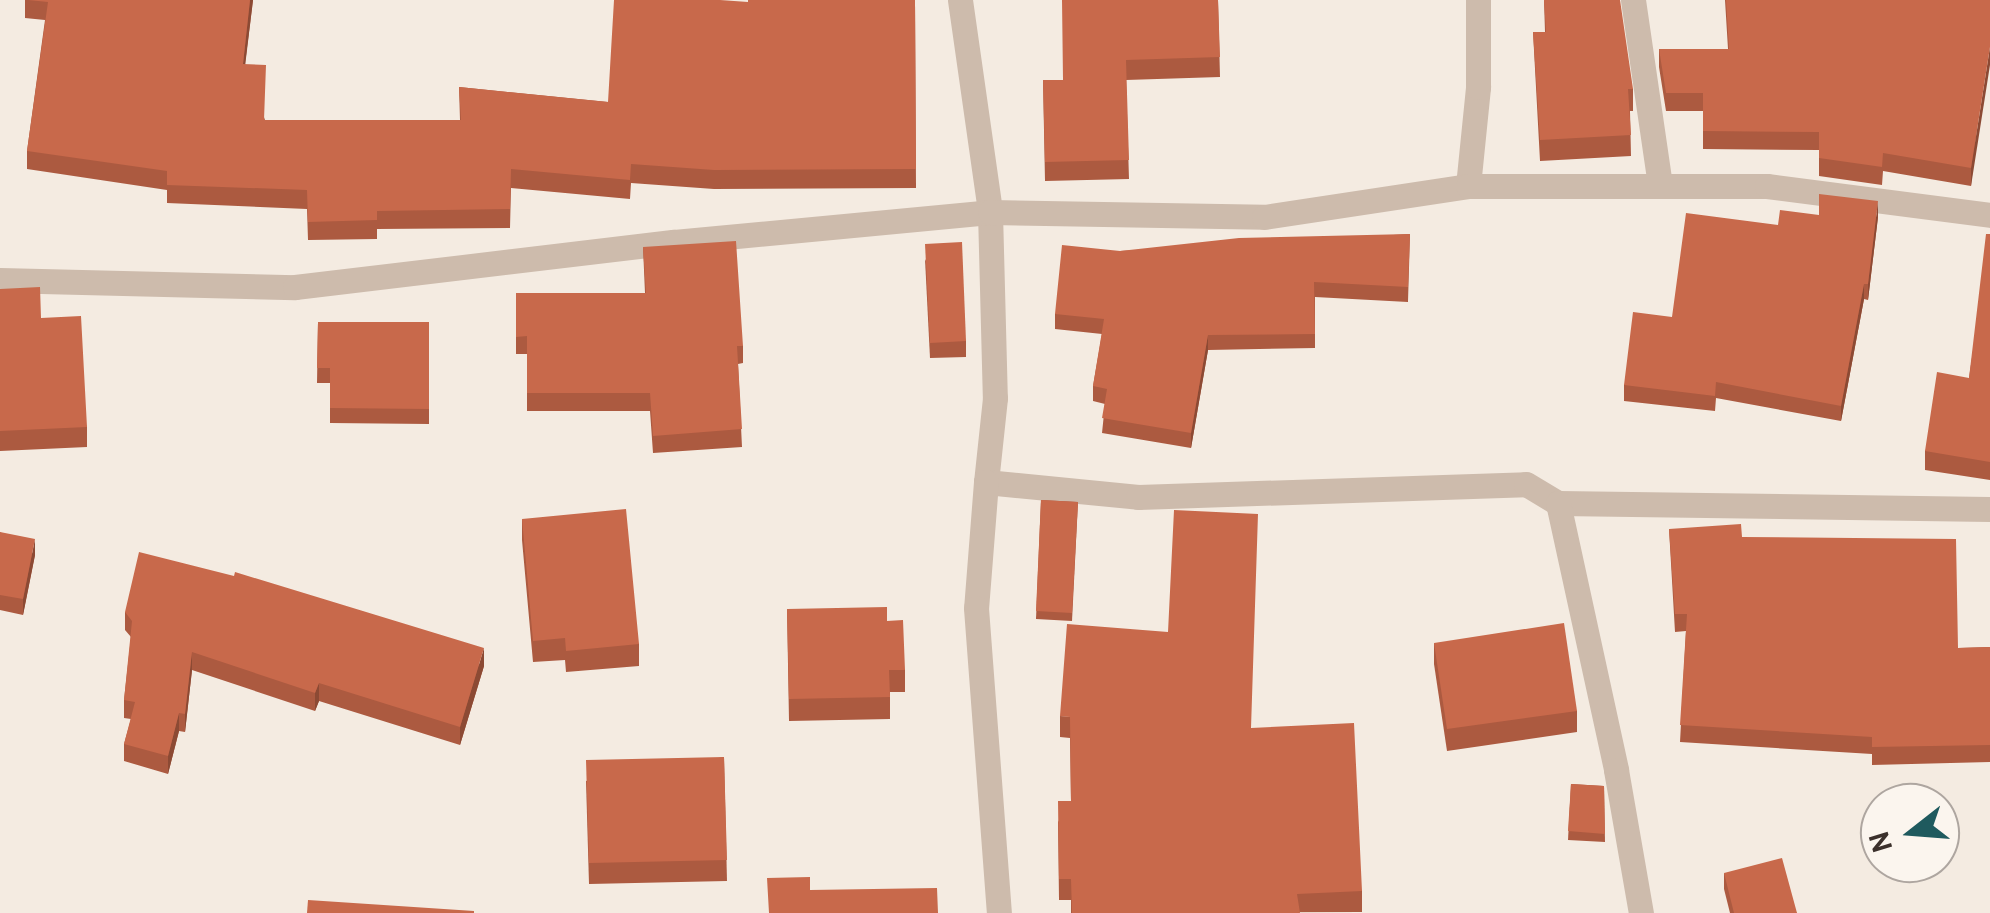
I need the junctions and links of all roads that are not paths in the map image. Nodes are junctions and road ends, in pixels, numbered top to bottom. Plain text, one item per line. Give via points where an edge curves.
1 (960, 0) edge
2 (1478, 0) edge
3 (1633, 0) edge
4 (1468, 186) junction
5 (1660, 186) junction
6 (990, 212) junction
7 (1990, 215) edge
8 (0, 280) edge
9 (986, 482) junction
10 (1558, 503) junction
11 (1990, 509) edge
12 (999, 913) edge
13 (1641, 913) edge

1 - 6 street
2 - 4 street
3 - 5 street
4 - 5 street
4 - 6 street via 1264,217
5 - 7 street via 1767,186
6 - 8 street via 295,287
6 - 9 street via 996,398
9 - 10 street via 1138,497 1526,484
9 - 12 street via 976,608
10 - 11 street
10 - 13 street

